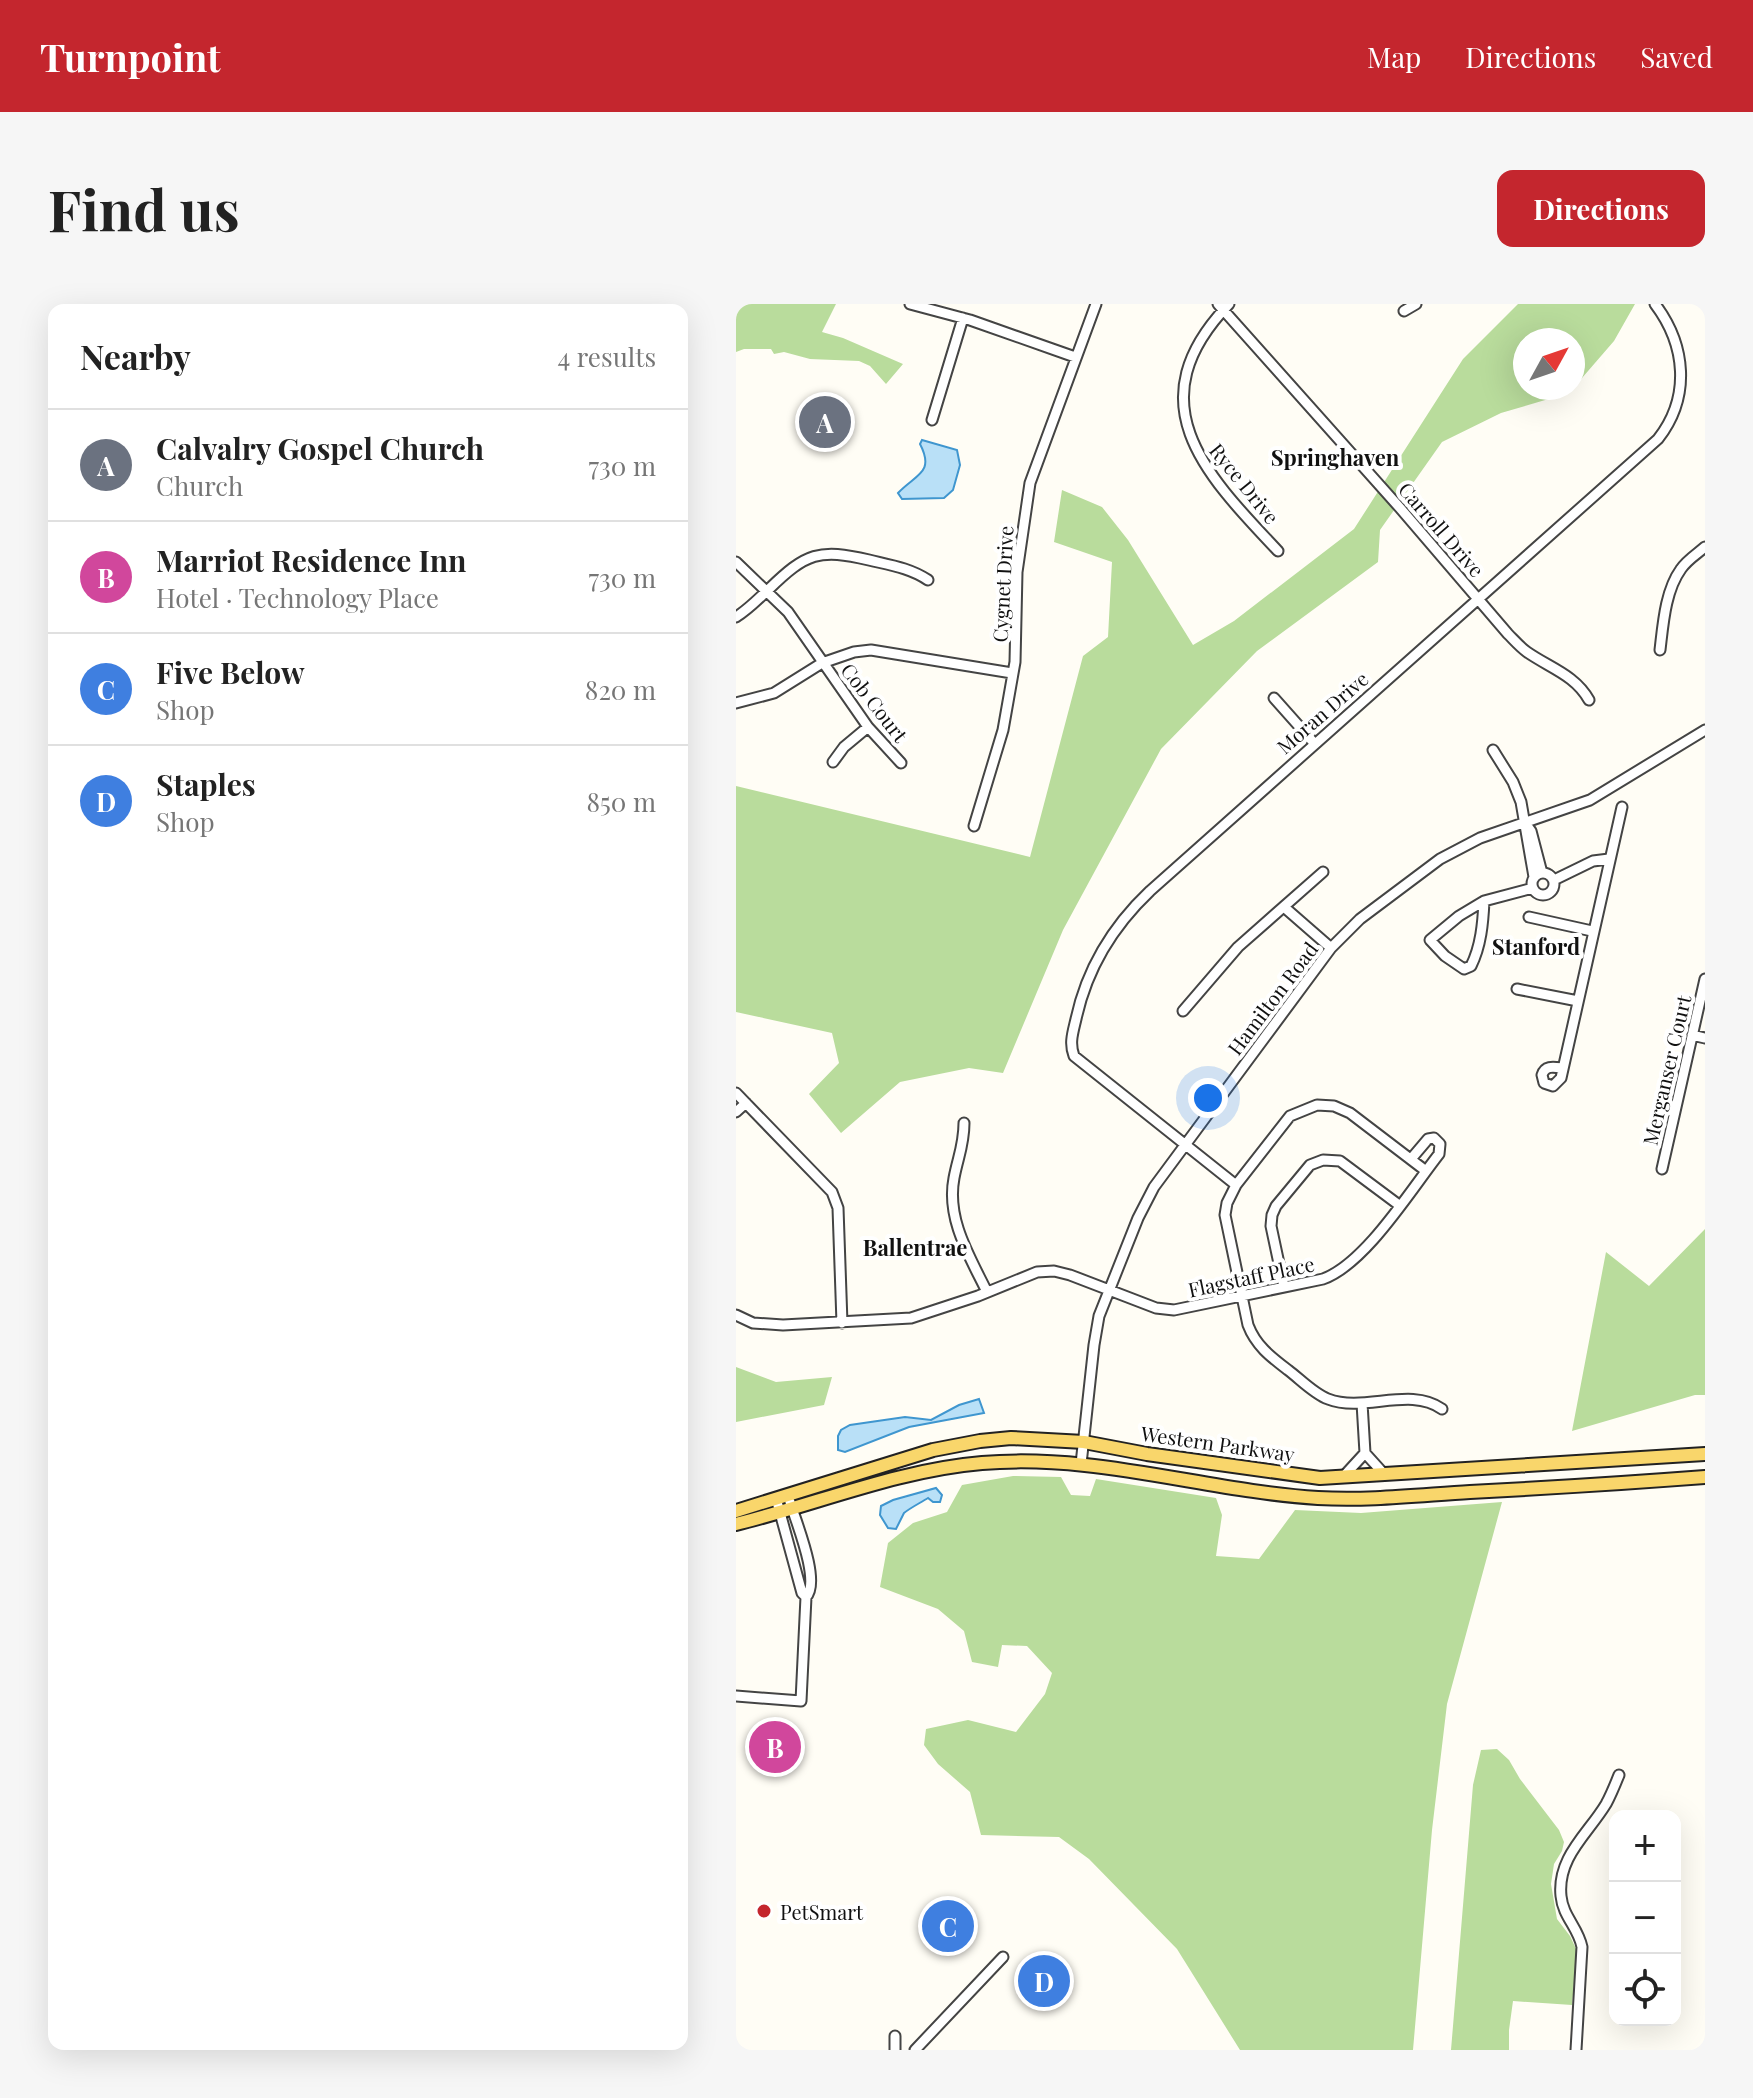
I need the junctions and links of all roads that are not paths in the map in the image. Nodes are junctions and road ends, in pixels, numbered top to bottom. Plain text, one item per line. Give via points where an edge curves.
1 (910, 304) edge
2 (1096, 304) edge
3 (1416, 304) edge
4 (1655, 304) edge
5 (1224, 306) edge
6 (1404, 311) dead end
7 (963, 318) junction
8 (1075, 357) junction
9 (932, 420) dead end
10 (1705, 547) edge
11 (1278, 551) dead end
12 (736, 562) edge
13 (928, 580) dead end
14 (768, 590) junction
15 (1478, 598) junction
16 (736, 617) edge
17 (1660, 650) dead end
18 (822, 663) junction
19 (1012, 673) junction
20 (1274, 698) dead end
21 (1589, 700) dead end
22 (736, 703) edge
23 (868, 727) junction
24 (1705, 730) edge
25 (1314, 743) junction
26 (1493, 750) dead end
27 (833, 762) dead end
28 (901, 763) dead end
29 (1622, 807) dead end
30 (1526, 824) junction
31 (974, 826) dead end
32 (1609, 859) junction
33 (1323, 872) dead end
34 (1536, 879) junction
35 (1554, 880) junction
36 (1484, 901) junction
37 (1284, 907) junction
38 (1529, 917) dead end
39 (1592, 931) junction
40 (1331, 948) junction
41 (1705, 979) edge
42 (1517, 989) dead end
43 (1578, 1001) junction
44 (1183, 1011) dead end
45 (1692, 1035) junction
46 (1705, 1038) edge
47 (1562, 1068) dead end
48 (736, 1093) edge
49 (746, 1103) junction
50 (736, 1112) edge
51 (964, 1123) dead end
52 (1185, 1145) junction
53 (1411, 1159) junction
54 (1662, 1169) dead end
55 (1426, 1171) junction
56 (1236, 1185) junction
57 (1399, 1205) junction
58 (1284, 1287) junction
59 (1111, 1290) junction
60 (987, 1292) junction
61 (1241, 1297) junction
62 (736, 1315) edge
63 (842, 1323) junction
64 (1362, 1403) junction
65 (1442, 1409) dead end
66 (1084, 1442) junction
67 (1365, 1453) junction
68 (1705, 1454) edge
69 (1617, 1461) junction
70 (1081, 1464) junction
71 (1384, 1474) junction
72 (1343, 1477) junction
73 (1705, 1477) edge
74 (1619, 1483) junction
75 (782, 1496) junction
76 (786, 1510) junction
77 (736, 1511) edge
78 (736, 1524) edge
79 (736, 1696) edge
80 (1619, 1775) dead end
81 (1003, 1957) dead end
82 (895, 2036) dead end
83 (895, 2050) edge
84 (915, 2050) edge
85 (1576, 2050) edge

1 - 7 street
2 - 8 street, Cygnet Drive
3 - 6 street
4 - 15 street, Moran Drive via 1671,328 1680,357 1678,400 1667,425 1652,446
5 - 11 street, Ryce Drive via 1201,340 1186,379 1183,407 1188,433 1199,459
5 - 15 street, Carroll Drive
7 - 8 street
7 - 9 street
8 - 19 street, Cygnet Drive via 1030,483 1017,572
10 - 17 street via 1674,582
12 - 14 street, Cob Court
13 - 14 street via 914,571 832,553 797,564
14 - 16 street
14 - 18 street, Cob Court
15 - 21 street, Carroll Drive via 1524,650 1571,678
15 - 25 street, Moran Drive
18 - 19 street via 871,650
18 - 22 street via 774,693
18 - 23 street, Cob Court
19 - 31 street, Cygnet Drive via 1003,730
20 - 25 street
23 - 27 street
23 - 28 street, Cob Court
24 - 30 street, Hamilton Road via 1590,800
25 - 52 street, Moran Drive via 1129,912 1093,965 1079,1003 1071,1039 1074,1056
26 - 30 street via 1518,792
29 - 32 street
30 - 34 street
30 - 40 street, Hamilton Road via 1480,838 1440,859 1360,919
32 - 35 street
32 - 39 street
33 - 37 street
34 - 35 street via 1549,874
34 - 35 street via 1538,894 1546,895
34 - 36 street
36 - 36 street via 1430,940 1464,969 1475,958
37 - 40 street
37 - 44 street via 1236,949
38 - 39 street
39 - 43 street
40 - 52 street, Hamilton Road
41 - 45 street, Merganser Court
42 - 43 street
43 - 47 street
45 - 46 street
45 - 54 street, Merganser Court
48 - 49 street
49 - 50 street
49 - 63 street via 832,1192 838,1208
51 - 60 street via 953,1205 958,1230
52 - 56 street
52 - 59 street, Hamilton Road via 1138,1218
53 - 55 street
53 - 55 street, Flagstaff Place via 1425,1141 1437,1140 1441,1151
53 - 56 street via 1350,1113 1317,1105 1290,1116
55 - 57 street, Flagstaff Place
56 - 61 street via 1225,1215
57 - 58 street, Flagstaff Place via 1347,1267 1323,1279
57 - 58 street via 1340,1161 1310,1165 1272,1215
58 - 61 street, Flagstaff Place
59 - 60 street, Flagstaff Place via 1054,1271 1037,1272
59 - 61 street, Flagstaff Place via 1168,1310
59 - 66 street, Hamilton Road via 1099,1316
60 - 63 street, Flagstaff Place via 911,1318
61 - 64 street via 1252,1337 1261,1349 1329,1400
62 - 63 street, Flagstaff Place via 753,1323
64 - 65 street via 1418,1400
64 - 67 street
66 - 70 street, Hamilton Road
66 - 72 main road, Western Parkway via 1320,1478
66 - 75 main road, Western Parkway via 1011,1438 951,1445
67 - 71 street
67 - 72 street
68 - 69 main road, Western Parkway
69 - 71 main road, Western Parkway
69 - 74 main road
70 - 74 main road, Western Parkway via 1322,1498
70 - 76 main road, Western Parkway via 957,1465
71 - 72 main road, Western Parkway
73 - 74 main road, Western Parkway
75 - 76 street
75 - 77 main road, Western Parkway
76 - 78 main road, Western Parkway
76 - 79 street via 806,1597 801,1701
80 - 85 street via 1561,1875 1567,1920 1582,1947
81 - 84 street
82 - 83 street

